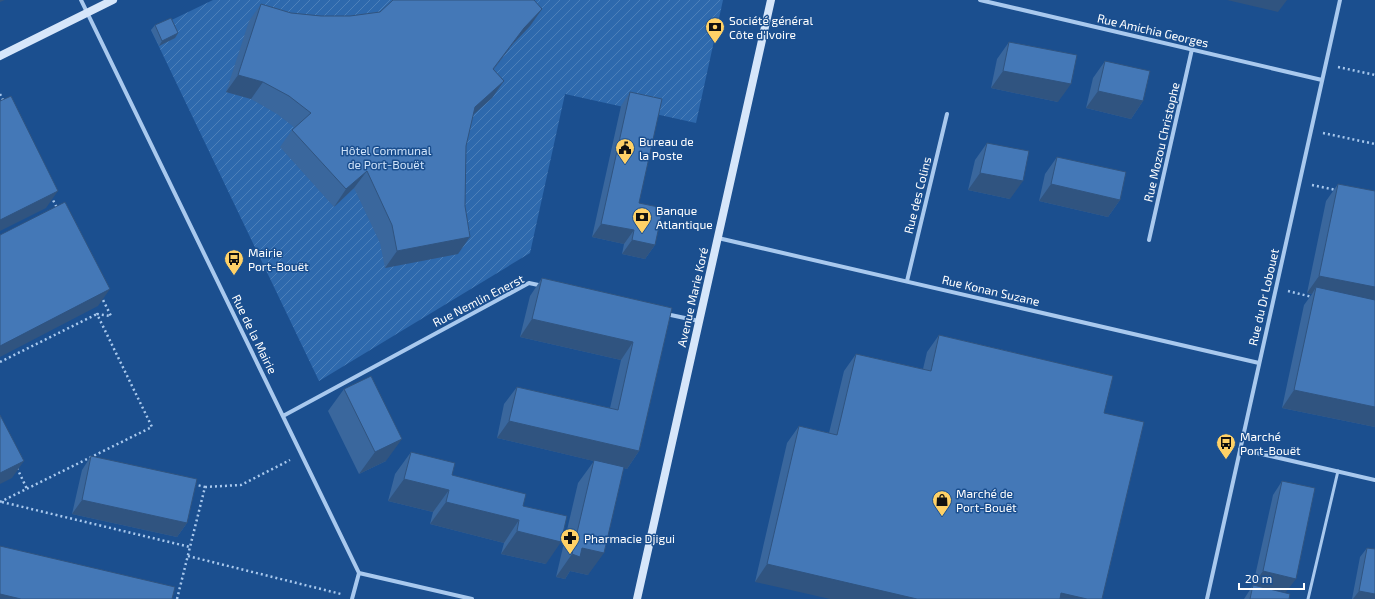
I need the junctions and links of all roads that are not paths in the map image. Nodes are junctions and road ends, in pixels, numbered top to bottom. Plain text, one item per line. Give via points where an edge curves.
1 (81, 0) edge
2 (113, 0) edge
3 (771, 0) edge
4 (980, 0) edge
5 (1340, 0) edge
6 (87, 13) junction
7 (1192, 49) junction
8 (0, 56) edge
9 (1322, 80) junction
10 (947, 114) dead end
11 (718, 238) junction
12 (1149, 240) dead end
13 (907, 281) junction
14 (552, 288) edge
15 (660, 312) edge
16 (699, 321) junction
17 (1259, 363) junction
18 (283, 416) junction
19 (1240, 449) junction
20 (1338, 472) junction
21 (1375, 480) edge
22 (359, 573) junction
23 (353, 598) edge
24 (472, 599) edge
25 (637, 599) edge
26 (1207, 599) edge
27 (1308, 599) edge

1 - 6 street, Rue de la Mairie
2 - 6 main road
3 - 11 main road, Avenue Marie Koré
4 - 7 street, Rue Amichia Georges
5 - 9 street, Rue du Dr Lobouet
6 - 8 main road
6 - 18 street, Rue de la Mairie
7 - 9 street, Rue Amichia Georges
7 - 12 street, Rue Mozou Christophe
9 - 17 street, Rue du Dr Lobouet
10 - 13 street, Rue des Colins
11 - 13 street, Rue Konan Suzane
11 - 16 main road, Avenue Marie Koré
13 - 17 street, Rue Konan Suzane
14 - 18 street, Rue Nemlin Enerst via 529,283
15 - 16 street
16 - 25 main road, Avenue Marie Koré
17 - 19 street, Rue du Dr Lobouet
18 - 22 street, Rue de la Mairie
19 - 20 street
19 - 26 street, Rue du Dr Lobouet
20 - 21 street
20 - 27 lane
22 - 23 street
22 - 24 street

